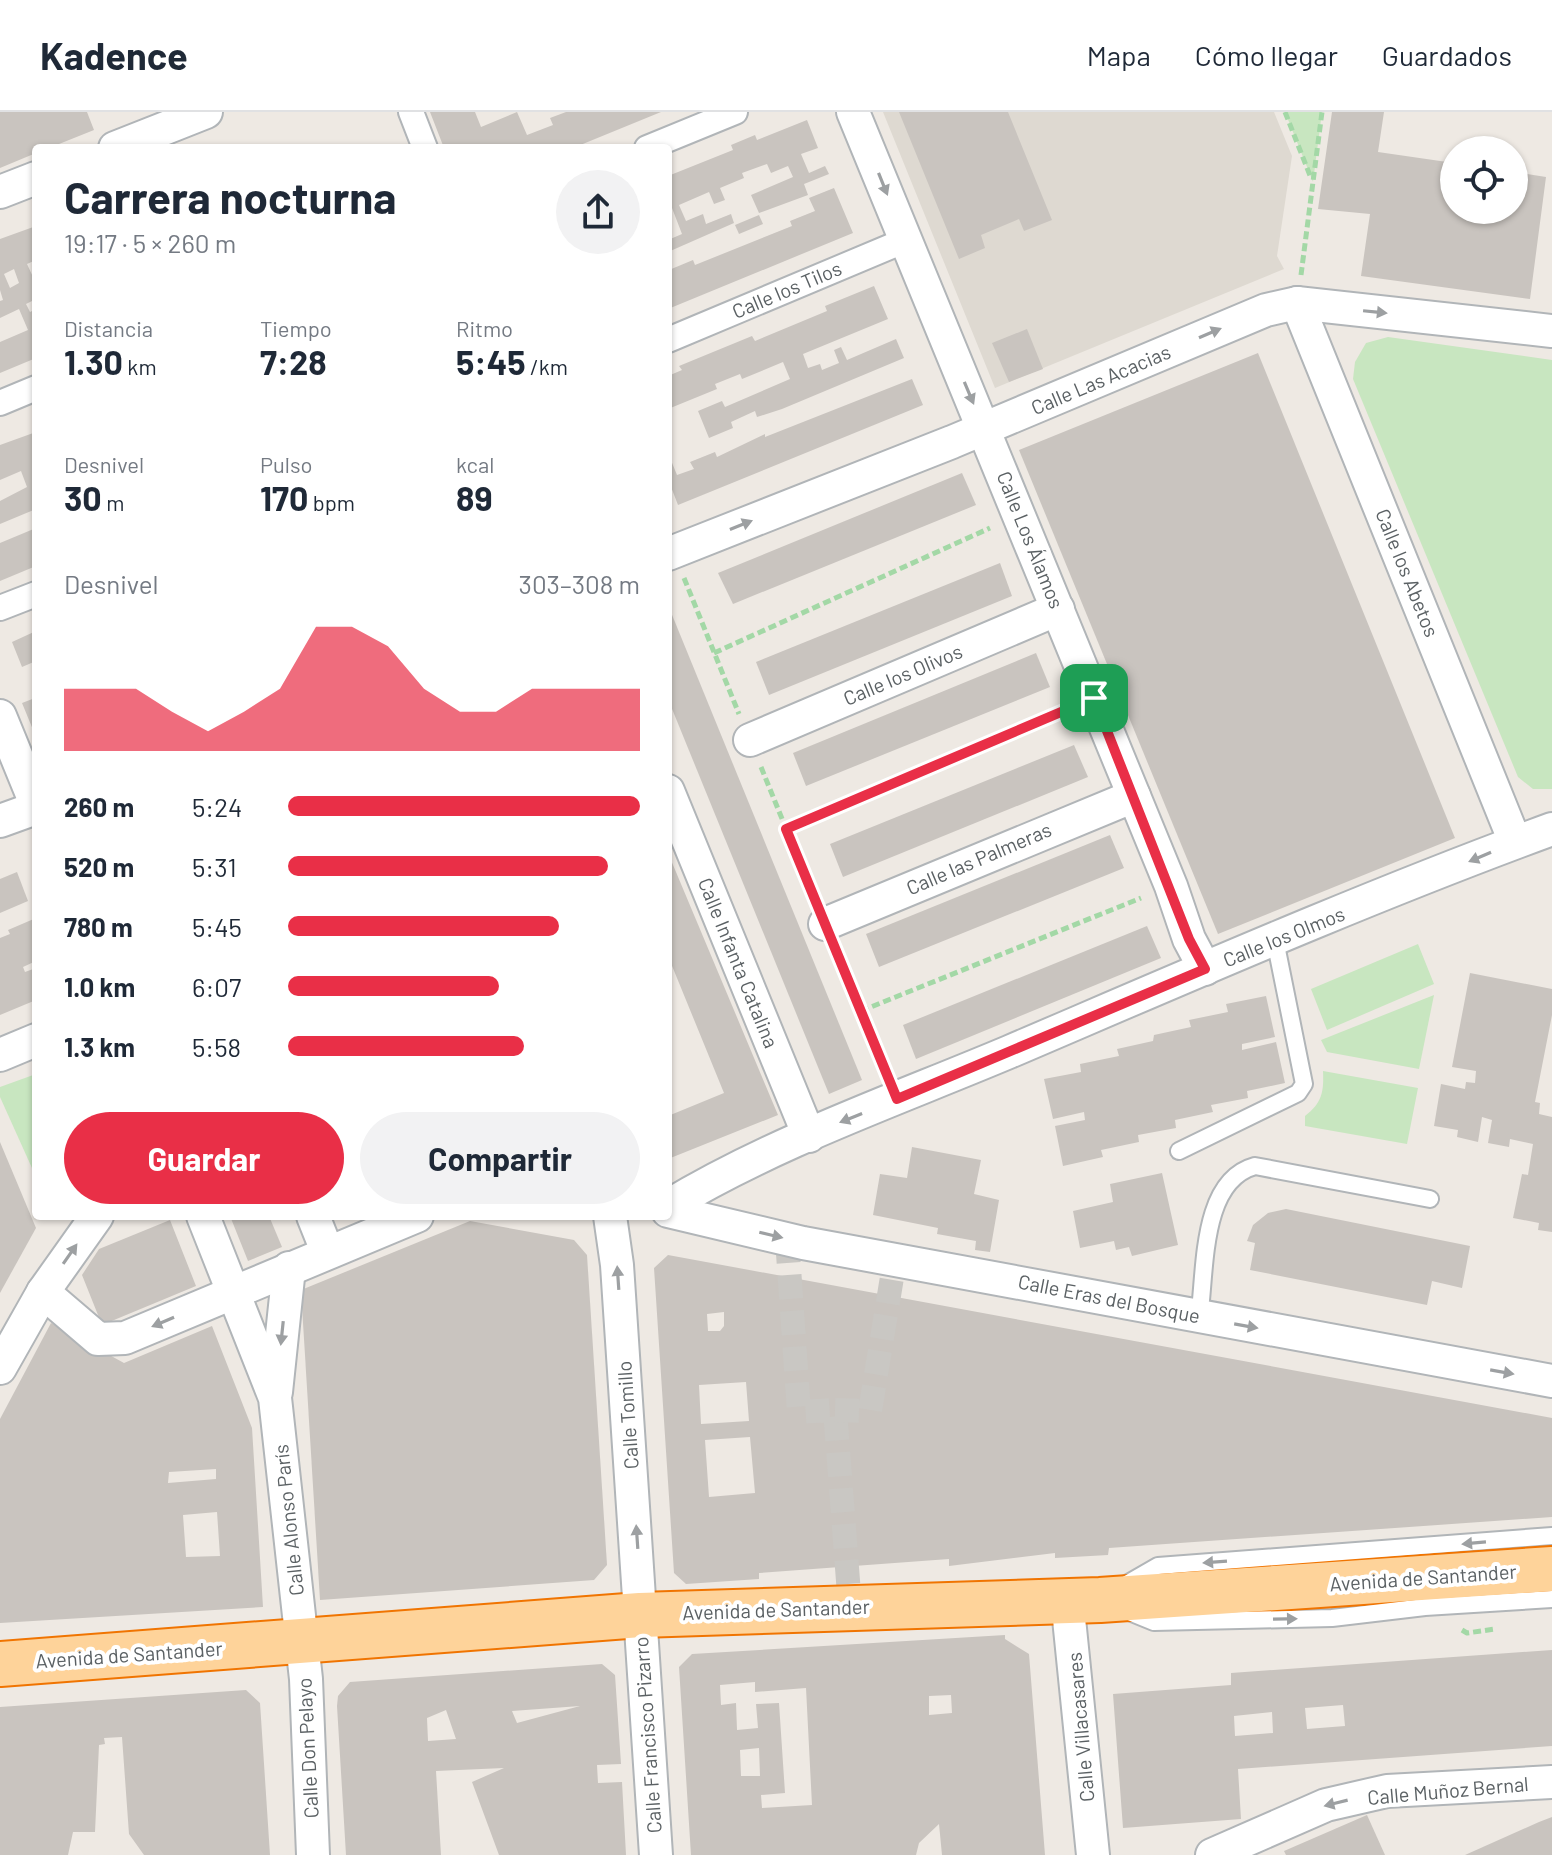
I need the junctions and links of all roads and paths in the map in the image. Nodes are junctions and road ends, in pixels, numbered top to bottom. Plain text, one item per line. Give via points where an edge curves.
1 (411, 112) edge
2 (735, 112) edge
3 (853, 112) edge
4 (1285, 112) edge
5 (1322, 112) edge
6 (186, 124) edge
7 (127, 144) edge
8 (423, 144) edge
9 (657, 144) edge
10 (32, 180) edge
11 (1313, 182) junction
12 (0, 192) edge
13 (906, 240) junction
14 (1297, 303) junction
15 (1552, 331) edge
16 (672, 338) edge
17 (32, 390) edge
18 (0, 403) edge
19 (984, 428) junction
20 (1019, 515) junction
21 (672, 553) edge
22 (672, 555) edge
23 (32, 596) edge
24 (0, 608) edge
25 (1058, 609) junction
26 (714, 653) junction
27 (1094, 698) junction
28 (0, 716) edge
29 (750, 740) junction
30 (32, 796) edge
31 (1134, 796) junction
32 (672, 801) edge
33 (32, 808) edge
34 (0, 821) edge
35 (786, 829) junction
36 (1552, 829) edge
37 (1515, 842) junction
38 (1171, 886) junction
39 (825, 924) junction
40 (1275, 940) junction
41 (1205, 969) junction
42 (861, 1011) junction
43 (32, 1042) edge
44 (0, 1055) edge
45 (897, 1099) junction
46 (809, 1136) junction
47 (1179, 1151) dead end
48 (721, 1174) junction
49 (1430, 1199) dead end
50 (672, 1205) edge
51 (672, 1209) edge
52 (94, 1220) edge
53 (205, 1220) edge
54 (315, 1220) edge
55 (407, 1220) edge
56 (611, 1220) edge
57 (730, 1226) junction
58 (327, 1251) junction
59 (289, 1268) junction
60 (235, 1291) junction
61 (43, 1292) junction
62 (1199, 1318) junction
63 (0, 1368) edge
64 (1552, 1381) edge
65 (275, 1398) junction
66 (1552, 1536) edge
67 (1552, 1569) edge
68 (1552, 1599) edge
69 (1083, 1600) junction
70 (640, 1615) junction
71 (301, 1641) junction
72 (0, 1664) edge
73 (1552, 1782) edge
74 (313, 1855) edge
75 (656, 1855) edge
76 (1093, 1855) edge
77 (1212, 1855) edge

1 - 8 street
2 - 9 street
3 -> 13 street, Calle Los Álamos
4 - 11 path
5 - 11 path
6 - 7 street
10 - 12 street
11 - 14 path
13 - 16 street, Calle los Tilos
13 -> 19 street, Calle Los Álamos
14 -> 15 street, Calle Las Acacias
19 -> 14 street, Calle Las Acacias via 1266,310
14 - 37 street, Calle los Abetos
17 - 18 street
19 - 20 street, Calle Los Álamos
21 -> 19 street, Calle Las Acacias
20 - 25 street, Calle Los Álamos
20 - 26 path
22 - 26 path
23 - 24 street
25 - 27 street, Calle Los Álamos
25 - 29 street, Calle los Olivos
26 - 29 path
27 - 31 street, Calle Los Álamos
27 - 35 path
28 - 30 street
29 - 35 path
31 - 38 street, Calle Los Álamos
31 - 39 street, Calle las Palmeras
32 - 46 street, Calle Infanta Catalina
33 - 34 street
35 - 39 path
36 - 37 street, Calle los Olmos
37 -> 40 street, Calle los Olmos
38 - 41 street, Calle Los Álamos
38 - 42 path
39 - 42 path
40 - 41 street, Calle los Olmos
40 - 47 lane via 1304,1084 1298,1093
41 - 45 street, Calle los Olmos
42 - 45 path
43 - 44 street
45 -> 46 street, Calle los Olmos
46 - 48 street, Calle los Olmos
48 - 50 street, Calle los Olmos
48 - 57 street via 720,1200
49 - 62 lane via 1255,1166 1238,1171 1220,1195 1212,1219
51 - 57 street, Calle Eras del Bosque
61 -> 52 street
53 - 60 street, Calle Alonso París
54 - 58 street
55 - 58 street
70 -> 56 street, Calle Tomillo
57 -> 62 street, Calle Eras del Bosque via 1165,1307
58 - 59 street
59 - 60 street
59 -> 65 street, Calle Alonso París
60 -> 61 street via 125,1338 98,1339
60 - 65 street, Calle Alonso París
61 - 63 street
62 -> 64 street, Calle Eras del Bosque
65 - 71 street, Calle Alonso París
66 -> 69 lane via 1158,1566
67 - 69 highway, Avenida de Santander
69 -> 68 lane via 1154,1622 1332,1618
69 - 70 highway, Avenida de Santander
69 - 76 street, Calle Villacasares
70 - 71 highway, Avenida de Santander
70 - 75 street, Calle Francisco Pizarro
71 - 72 highway, Avenida de Santander
71 - 74 street, Calle Don Pelayo
73 -> 77 street, Calle Muñoz Bernal via 1387,1791 1326,1805

